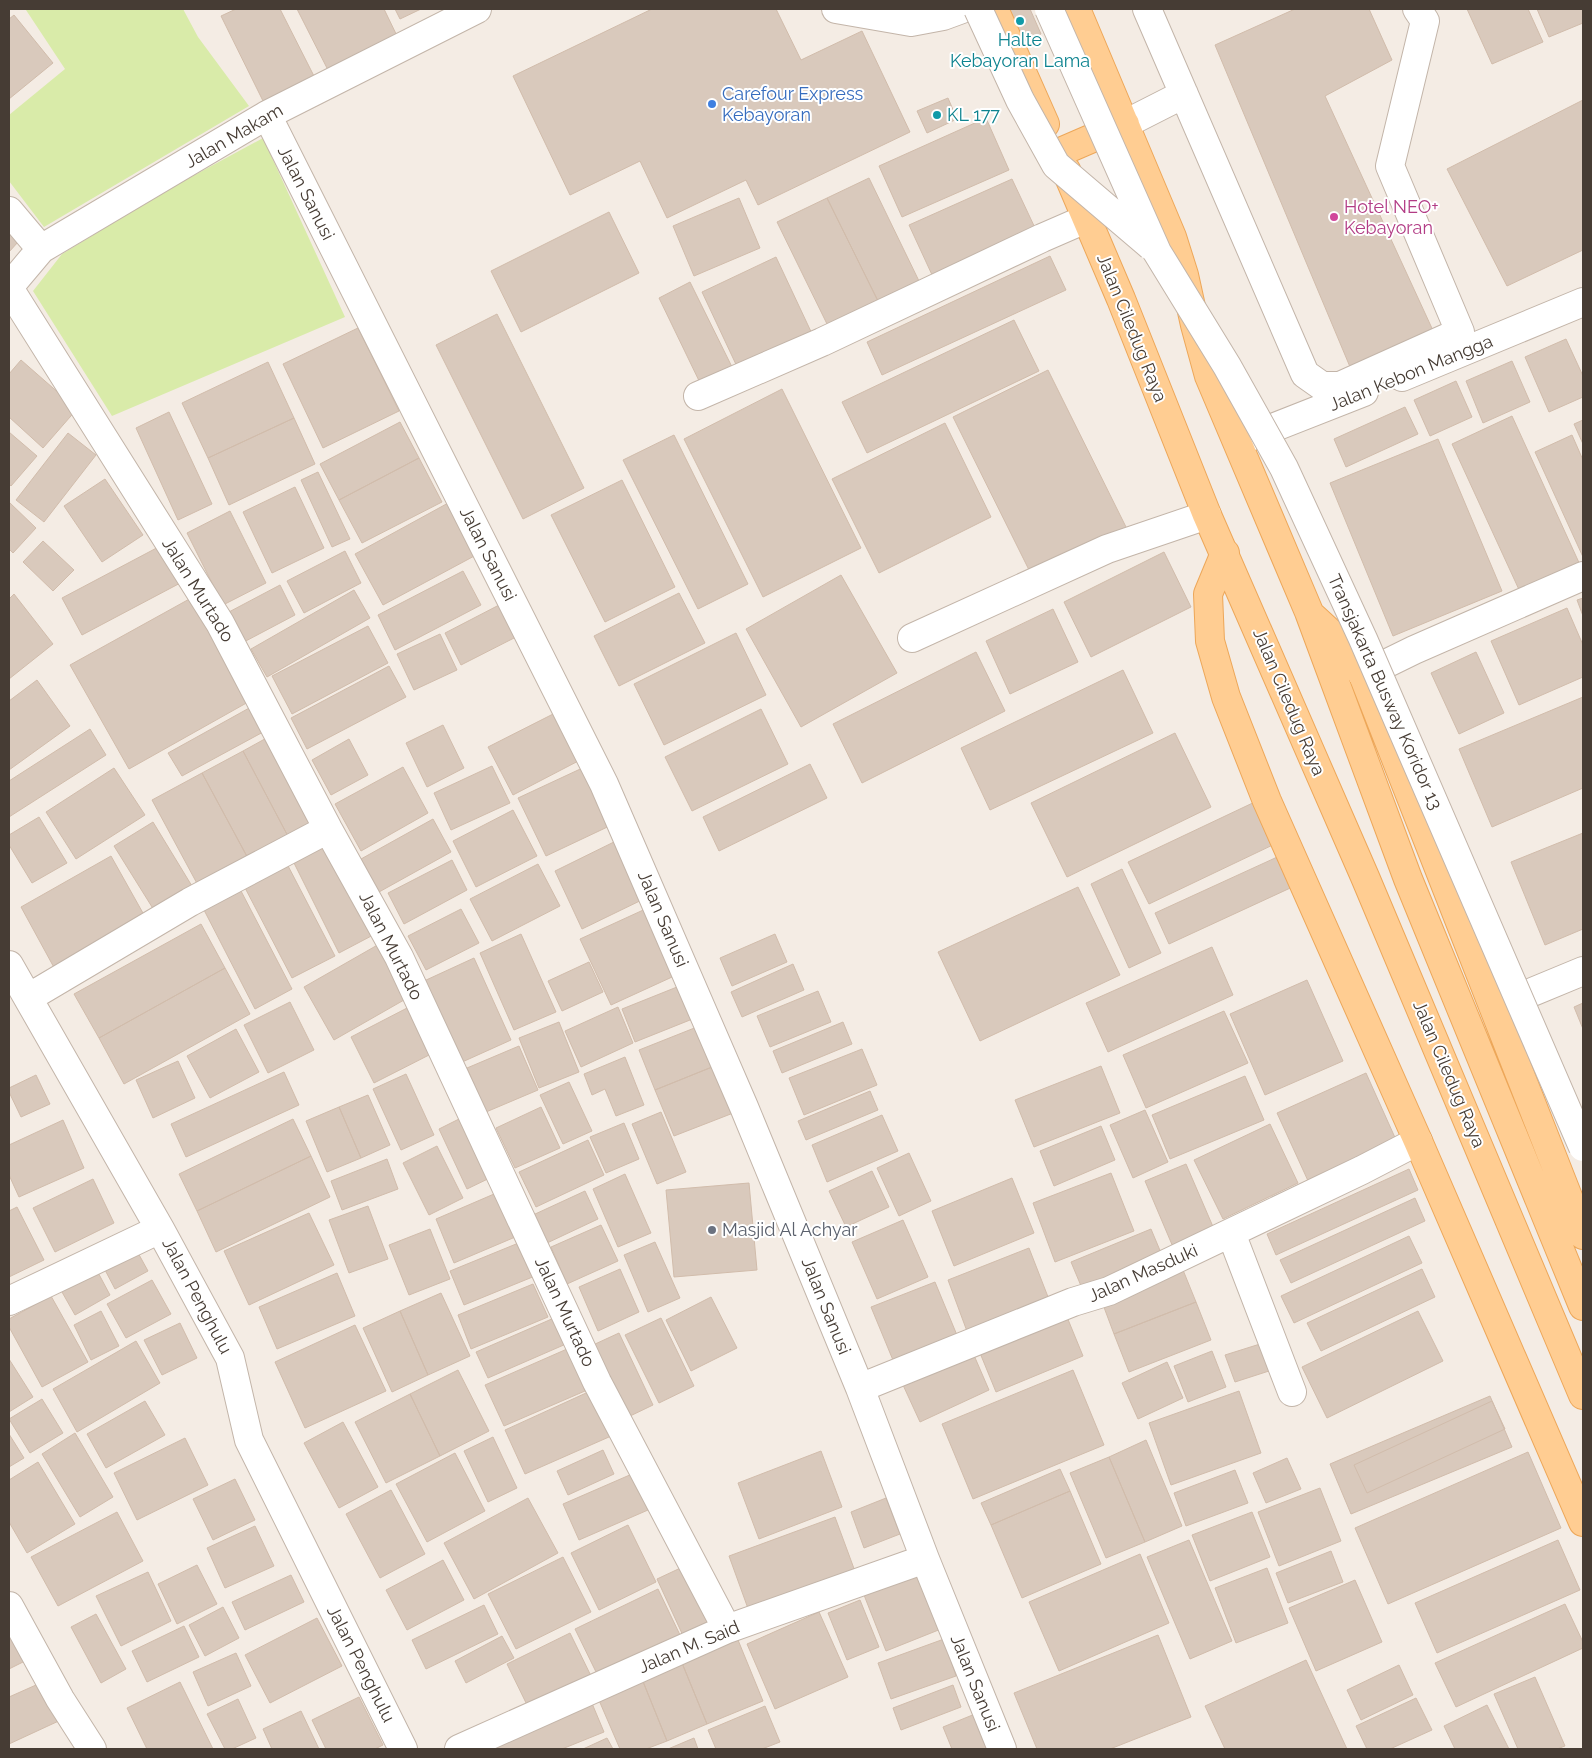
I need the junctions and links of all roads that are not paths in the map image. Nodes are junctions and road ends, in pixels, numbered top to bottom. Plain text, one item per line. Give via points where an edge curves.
1 (477, 9) edge
2 (836, 9) edge
3 (962, 9) edge
4 (978, 9) edge
5 (994, 9) edge
6 (1050, 9) edge
7 (1147, 9) edge
8 (1417, 9) edge
9 (1081, 11) edge
10 (908, 15) edge
11 (1184, 94) junction
12 (267, 115) junction
13 (1124, 124) junction
14 (1058, 153) junction
15 (9, 211) edge
16 (1088, 218) junction
17 (41, 249) junction
18 (1157, 252) junction
19 (9, 288) edge
20 (1583, 302) edge
21 (698, 396) dead end
22 (1237, 442) junction
23 (1207, 515) junction
24 (1225, 553) junction
25 (1583, 576) edge
26 (1309, 612) junction
27 (912, 638) dead end
28 (1363, 675) junction
29 (328, 829) junction
30 (9, 965) edge
31 (1583, 971) edge
32 (28, 998) junction
33 (1495, 1008) junction
34 (1418, 1141) junction
35 (1583, 1147) edge
36 (160, 1228) junction
37 (1230, 1233) junction
38 (1583, 1235) edge
39 (9, 1301) edge
40 (1583, 1306) edge
41 (860, 1388) junction
42 (1292, 1392) dead end
43 (1583, 1395) edge
44 (1583, 1522) edge
45 (925, 1559) junction
46 (9, 1606) edge
47 (727, 1629) junction
48 (92, 1749) edge
49 (403, 1749) edge
50 (459, 1749) edge
51 (1002, 1749) edge

1 - 12 street, Jalan Makam
2 - 10 street
3 - 10 street via 943,16
4 - 18 street, Transjakarta Busway Koridor 13, bridge via 1020,100 1056,165
5 - 14 main road, Jalan Ciledug Raya
6 - 18 street, Transjakarta Busway Koridor 13, bridge
7 - 11 street
8 - 11 street via 1425,21 1390,166 1460,332 1340,386 1322,386 1305,374
9 - 13 main road, Jalan Ciledug Raya
11 - 13 street
12 - 17 street, Jalan Makam
12 - 41 street, Jalan Sanusi via 604,784 744,1107
13 - 14 main road
13 - 22 main road, Jalan Ciledug Raya via 1172,237 1209,376
14 - 16 main road, Jalan Ciledug Raya
15 - 17 street
16 - 21 street
16 - 23 main road, Jalan Ciledug Raya
17 - 19 street, Jalan Makam
18 - 35 street, Transjakarta Busway Koridor 13, bridge via 1284,468 1364,639
19 - 29 street, Jalan Murtado via 220,623
20 - 22 street, Jalan Kebon Mangga
22 - 26 main road, Jalan Ciledug Raya
23 - 24 main road, Jalan Ciledug Raya
23 - 27 street via 1107,549
24 - 34 main road via 1208,594 1210,641 1226,697 1267,801
24 - 43 main road, Jalan Ciledug Raya
25 - 28 street
26 - 28 main road via 1338,640
26 - 40 main road, Jalan Ciledug Raya via 1408,880
28 - 33 main road
29 - 32 street via 190,902
29 - 47 street, Jalan Murtado via 399,957 597,1382
30 - 32 street, Jalan Penghulu
31 - 33 street
32 - 36 street, Jalan Penghulu
33 - 38 main road
34 - 37 street, Jalan Masduki
34 - 44 main road
36 - 39 street
36 - 49 street, Jalan Penghulu via 230,1358 249,1440
37 - 41 street, Jalan Masduki via 1109,1291 1073,1302
37 - 42 street
41 - 45 street, Jalan Sanusi
45 - 47 street, Jalan M. Said
45 - 51 street, Jalan Sanusi
46 - 48 street via 60,1699
47 - 50 street, Jalan M. Said

